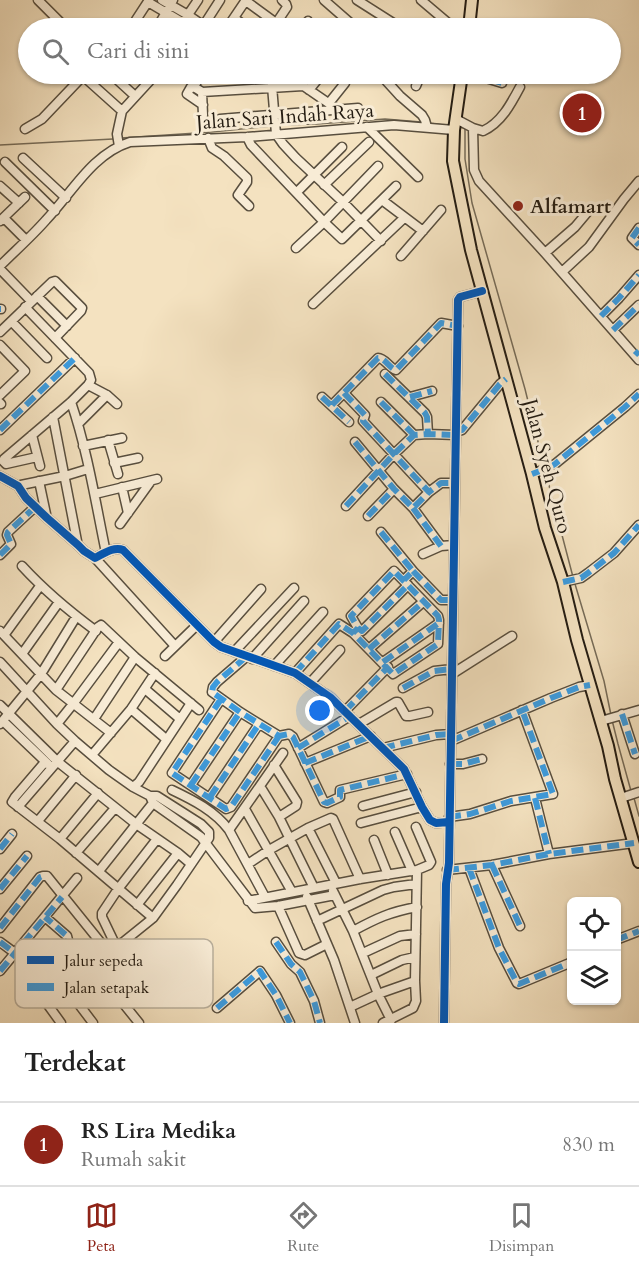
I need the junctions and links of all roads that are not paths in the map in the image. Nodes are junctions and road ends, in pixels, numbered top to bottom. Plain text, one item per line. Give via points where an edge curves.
1 (38, 0) edge
2 (198, 0) edge
3 (220, 0) edge
4 (246, 0) edge
5 (282, 0) edge
6 (324, 0) edge
7 (357, 0) edge
8 (421, 0) edge
9 (472, 0) edge
10 (149, 1) edge
11 (168, 4) edge
12 (188, 15) junction
13 (56, 18) edge
14 (137, 18) edge
15 (162, 18) edge
16 (176, 18) edge
17 (186, 18) edge
18 (192, 18) edge
19 (210, 18) edge
20 (234, 18) edge
21 (265, 18) edge
22 (280, 18) edge
23 (345, 18) edge
24 (385, 18) edge
25 (442, 18) edge
26 (470, 18) edge
27 (76, 84) edge
28 (93, 84) edge
29 (122, 84) edge
30 (147, 84) edge
31 (199, 84) edge
32 (272, 84) edge
33 (301, 84) edge
34 (311, 84) edge
35 (344, 84) edge
36 (389, 84) edge
37 (461, 84) edge
38 (520, 87) dead end
39 (272, 88) junction
40 (306, 88) junction
41 (198, 89) junction
42 (135, 96) junction
43 (329, 103) junction
44 (358, 108) dead end
45 (338, 109) junction
46 (122, 111) junction
47 (275, 117) junction
48 (220, 118) dead end
49 (426, 124) junction
50 (455, 125) junction
51 (367, 127) junction
52 (473, 128) junction
53 (25, 129) dead end
54 (276, 133) junction
55 (247, 137) junction
56 (208, 138) junction
57 (118, 140) junction
58 (369, 142) dead end
59 (342, 147) dead end
60 (23, 158) dead end
61 (5, 162) dead end
62 (378, 166) dead end
63 (313, 175) junction
64 (418, 177) dead end
65 (639, 181) edge
66 (324, 185) junction
67 (0, 186) edge
68 (396, 186) dead end
69 (297, 192) junction
70 (66, 198) junction
71 (382, 200) junction
72 (343, 202) junction
73 (249, 206) dead end
74 (591, 208) dead end
75 (441, 210) dead end
76 (55, 211) junction
77 (404, 218) junction
78 (2, 220) edge
79 (361, 221) junction
80 (324, 222) junction
81 (639, 228) edge
82 (423, 231) junction
83 (27, 240) junction
84 (381, 240) junction
85 (639, 245) edge
86 (296, 248) dead end
87 (545, 253) junction
88 (401, 256) dead end
89 (0, 268) edge
90 (562, 272) junction
91 (637, 280) edge
92 (482, 291) junction
93 (31, 301) junction
94 (313, 304) dead end
95 (639, 305) edge
96 (601, 316) junction
97 (12, 322) junction
98 (67, 326) junction
99 (458, 326) junction
100 (613, 330) junction
101 (0, 332) edge
102 (55, 338) junction
103 (0, 345) edge
104 (638, 356) edge
105 (47, 358) dead end
106 (75, 358) junction
107 (385, 374) dead end
108 (507, 379) junction
109 (88, 385) junction
110 (432, 391) dead end
111 (344, 393) junction
112 (639, 394) edge
113 (0, 395) edge
114 (107, 396) junction
115 (322, 397) dead end
116 (410, 397) junction
117 (71, 402) junction
118 (381, 402) dead end
119 (117, 404) dead end
120 (332, 405) junction
121 (53, 417) junction
122 (349, 422) dead end
123 (78, 424) junction
124 (0, 430) edge
125 (428, 434) junction
126 (456, 434) junction
127 (32, 435) junction
128 (414, 435) junction
129 (122, 438) dead end
130 (108, 440) junction
131 (355, 442) dead end
132 (83, 446) junction
133 (393, 454) junction
134 (37, 457) junction
135 (138, 458) dead end
136 (114, 463) junction
137 (40, 466) dead end
138 (88, 469) junction
139 (379, 471) junction
140 (540, 471) junction
141 (118, 474) dead end
142 (0, 476) edge
143 (65, 476) junction
144 (39, 481) junction
145 (455, 483) junction
146 (21, 485) dead end
147 (122, 487) junction
148 (394, 489) junction
149 (429, 492) junction
150 (94, 494) junction
151 (346, 506) dead end
152 (35, 507) junction
153 (413, 508) junction
154 (128, 513) junction
155 (46, 514) dead end
156 (368, 516) dead end
157 (120, 524) dead end
158 (639, 525) edge
159 (381, 532) dead end
160 (77, 541) dead end
161 (454, 545) junction
162 (441, 546) junction
163 (105, 548) dead end
164 (423, 554) dead end
165 (0, 555) edge
166 (94, 558) junction
167 (22, 566) dead end
168 (413, 571) junction
169 (566, 582) junction
170 (406, 583) junction
171 (40, 586) junction
172 (294, 588) dead end
173 (261, 589) dead end
174 (453, 600) junction
175 (304, 601) dead end
176 (59, 602) junction
177 (423, 602) junction
178 (323, 612) dead end
179 (76, 617) junction
180 (439, 623) junction
181 (197, 625) junction
182 (96, 631) junction
183 (356, 631) junction
184 (2, 633) edge
185 (513, 636) dead end
186 (119, 642) junction
187 (214, 642) junction
188 (175, 646) junction
189 (369, 649) junction
190 (340, 650) dead end
191 (234, 652) junction
192 (22, 654) junction
193 (165, 656) dead end
194 (135, 657) junction
195 (249, 658) junction
196 (0, 663) edge
197 (385, 665) junction
198 (274, 666) junction
199 (452, 672) junction
200 (155, 673) junction
201 (40, 674) junction
202 (295, 674) junction
203 (310, 683) junction
204 (590, 685) junction
205 (403, 688) dead end
206 (145, 689) junction
207 (56, 690) junction
208 (27, 692) junction
209 (221, 699) junction
210 (190, 703) junction
211 (73, 704) junction
212 (0, 705) edge
213 (131, 709) junction
214 (199, 710) dead end
215 (522, 710) junction
216 (639, 710) edge
217 (240, 712) junction
218 (428, 712) dead end
219 (348, 713) junction
220 (612, 717) junction
221 (4, 719) edge
222 (94, 719) junction
223 (180, 719) junction
224 (57, 724) junction
225 (260, 724) junction
226 (359, 724) junction
227 (111, 733) junction
228 (279, 736) junction
229 (371, 736) junction
230 (451, 737) junction
231 (166, 739) junction
232 (75, 741) junction
233 (298, 748) junction
234 (383, 748) junction
235 (283, 753) dead end
236 (635, 754) dead end
237 (92, 755) junction
238 (482, 759) dead end
239 (305, 763) junction
240 (52, 764) junction
241 (450, 764) junction
242 (274, 765) junction
243 (172, 773) junction
244 (407, 774) junction
245 (76, 775) junction
246 (166, 783) dead end
247 (191, 785) junction
248 (260, 786) junction
249 (133, 787) junction
250 (172, 790) dead end
251 (416, 792) junction
252 (638, 792) edge
253 (98, 793) junction
254 (210, 797) junction
255 (623, 797) junction
256 (535, 798) junction
257 (151, 800) junction
258 (363, 806) dead end
259 (422, 807) junction
260 (115, 808) junction
261 (245, 809) junction
262 (279, 817) junction
263 (449, 819) junction
264 (38, 821) junction
265 (361, 823) dead end
266 (136, 824) junction
267 (416, 827) dead end
268 (308, 828) junction
269 (230, 830) junction
270 (395, 832) dead end
271 (12, 834) dead end
272 (60, 839) junction
273 (157, 839) junction
274 (290, 839) junction
275 (374, 840) dead end
276 (206, 842) junction
277 (634, 843) junction
278 (0, 849) edge
279 (269, 850) junction
280 (76, 853) junction
281 (178, 853) junction
282 (549, 854) junction
283 (27, 856) dead end
284 (639, 862) edge
285 (191, 864) junction
286 (248, 864) junction
287 (492, 865) junction
288 (469, 868) junction
289 (415, 870) junction
290 (447, 870) junction
291 (99, 871) junction
292 (388, 875) junction
293 (77, 878) dead end
294 (360, 879) junction
295 (333, 884) junction
296 (416, 884) junction
297 (314, 888) junction
298 (0, 889) edge
299 (118, 889) junction
300 (305, 890) junction
301 (292, 892) junction
302 (335, 895) junction
303 (62, 897) junction
304 (265, 897) junction
305 (308, 900) junction
306 (248, 901) junction
307 (137, 905) junction
308 (278, 906) junction
309 (417, 907) junction
310 (342, 910) junction
311 (45, 917) junction
312 (153, 918) junction
313 (317, 921) junction
314 (520, 926) dead end
315 (0, 928) edge
316 (353, 931) junction
317 (639, 931) edge
318 (416, 934) junction
319 (621, 938) edge
320 (27, 939) edge
321 (68, 939) edge
322 (97, 939) edge
323 (113, 939) edge
324 (127, 939) edge
325 (0, 942) edge
326 (276, 942) dead end
327 (327, 944) junction
328 (15, 953) joint
329 (363, 953) junction
330 (415, 957) junction
331 (567, 964) edge
332 (0, 971) edge
333 (371, 975) junction
334 (415, 981) junction
335 (378, 994) junction
336 (350, 1007) junction
337 (50, 1008) edge
338 (82, 1008) edge
339 (127, 1008) edge
340 (217, 1008) dead end
341 (390, 1021) edge
342 (61, 1023) edge
343 (93, 1023) edge
344 (139, 1023) edge
345 (291, 1023) edge
346 (320, 1023) edge
347 (355, 1023) edge
348 (444, 1023) edge

1 - 13 street
2 - 12 street
3 - 19 street
4 - 20 street
4 - 21 street
5 - 22 street via 287,8
6 - 23 street
7 - 24 street
8 - 25 street
9 - 26 main road
10 - 11 street
10 - 14 street
11 - 12 street
11 - 15 street
11 - 16 street
12 - 17 street
12 - 18 street
27 - 53 street via 42,120
28 - 46 street
29 - 42 street
30 - 42 street
31 - 41 street
32 - 39 street
33 - 40 street
34 - 40 street
35 - 43 street
36 - 49 street via 422,115
37 - 50 main road, Jalan Syeh Quro
38 - 52 street via 495,124 483,131
39 - 40 street
39 - 41 street
39 - 47 street
40 - 43 street
41 - 41 street via 203,110 188,94 191,87
42 - 46 street
43 - 45 street
44 - 45 street
45 - 47 street
46 - 57 street
47 - 48 street
47 - 54 street
49 - 50 street, Jalan Sari Indah Raya
49 - 51 street, Jalan Sari Indah Raya
50 - 52 street
50 - 92 main road, Jalan Syeh Quro via 453,161
51 - 54 street, Jalan Sari Indah Raya
51 - 64 street
52 - 87 street via 477,178
54 - 55 street, Jalan Sari Indah Raya
54 - 63 street
55 - 56 street, Jalan Sari Indah Raya
55 - 69 street
56 - 57 street, Jalan Sari Indah Raya
56 - 73 street via 212,148 247,178 238,195
57 - 70 street
58 - 66 street
59 - 63 street
60 - 70 street
61 - 76 street
62 - 72 street
63 - 66 street
63 - 69 street
65 - 90 street via 589,248
66 - 72 street
67 - 78 street via 22,200
68 - 71 street
69 - 80 street
70 - 76 street
71 - 77 street
71 - 79 street
72 - 79 street
72 - 80 street
74 - 87 street
75 - 82 street
76 - 83 street
77 - 82 street
77 - 84 street
78 - 83 street
79 - 80 street via 343,239
79 - 84 street
80 - 86 street
81 - 85 street via 632,238
82 - 88 street
83 - 89 street
84 - 94 street
87 - 90 street
89 - 93 street
90 - 96 street
91 - 96 street
92 - 99 street via 458,298
92 - 108 main road, Jalan Syeh Quro
93 - 97 street
93 - 98 street
93 - 98 street via 57,281 82,308
93 - 102 street
95 - 100 street
96 - 100 street
97 - 101 street
97 - 105 street
98 - 102 street
99 - 111 street via 441,324 396,370 378,358
99 - 126 street
100 - 104 street
102 - 106 street
103 - 113 street via 25,370
106 - 109 street via 90,375
106 - 124 street
107 - 116 street
108 - 126 street
108 - 140 main road, Jalan Syeh Quro
109 - 114 street
109 - 117 street
110 - 116 street
111 - 120 street
111 - 133 street
112 - 140 street
114 - 119 street
114 - 123 street
115 - 120 street
116 - 125 street via 426,415
117 - 121 street
117 - 123 street
118 - 128 street
120 - 122 street
121 - 127 street
121 - 143 street
123 - 132 street
125 - 126 street
125 - 128 street
126 - 145 street
127 - 134 street
127 - 134 street via 3,461 6,464
128 - 133 street
129 - 130 street
130 - 132 street
130 - 136 street
131 - 139 street
132 - 138 street
133 - 139 street
133 - 149 street
134 - 137 street
135 - 136 street
136 - 141 street
138 - 143 street
138 - 150 street
139 - 148 street
139 - 151 street
140 - 169 main road, Jalan Syeh Quro via 545,528
142 - 152 street via 18,486
143 - 144 street
143 - 160 street
144 - 146 street
144 - 155 street
145 - 149 street via 441,483
145 - 161 street
147 - 150 street
147 - 154 street
147 - 154 street via 154,480
148 - 153 street
148 - 156 street
149 - 153 street
150 - 163 street
152 - 165 street via 8,532 11,544
152 - 166 street
153 - 162 street
154 - 157 street
158 - 169 street via 614,553 584,576
159 - 168 street
161 - 162 street
161 - 174 street
162 - 164 street
166 - 181 street via 123,550
166 - 188 street
167 - 171 street
168 - 170 street
168 - 174 street via 441,600
169 - 204 main road, Jalan Syeh Quro via 574,630
170 - 177 street
170 - 183 street via 362,631
170 - 183 street via 393,571 351,616
171 - 176 street
171 - 184 street
172 - 191 street
173 - 187 street
174 - 199 street
175 - 195 street
176 - 179 street
176 - 192 street
177 - 180 street via 439,618
177 - 189 street
178 - 198 street
179 - 182 street
179 - 201 street
180 - 197 street
180 - 197 street via 437,646 393,674
181 - 187 street
181 - 188 street
182 - 186 street via 101,625
182 - 207 street
183 - 189 street
183 - 202 street via 338,625
184 - 192 street
185 - 199 street
186 - 194 street
186 - 211 street
187 - 191 street
188 - 193 street
189 - 197 street
190 - 203 street
191 - 195 street
192 - 201 street
194 - 200 street
194 - 222 street
195 - 198 street
195 - 209 street via 213,687 212,692
196 - 208 street
197 - 219 street
198 - 202 street
199 - 205 street via 434,671
199 - 230 street
200 - 206 street
200 - 210 street
201 - 207 street
201 - 208 street
202 - 203 street
203 - 219 street
204 - 215 street
204 - 220 main road, Jalan Syeh Quro
206 - 213 street
206 - 223 street
207 - 211 street
208 - 221 street
208 - 224 street
209 - 217 street
209 - 243 street
210 - 214 street
210 - 223 street
211 - 222 street
211 - 224 street
212 - 221 street
213 - 227 street
213 - 231 street
215 - 230 street
215 - 256 street via 554,793
216 - 220 street
217 - 225 street
217 - 247 street
218 - 226 street via 406,716 396,702
219 - 226 street
219 - 233 street
220 - 236 street
220 - 255 main road, Jalan Syeh Quro
221 - 240 street
221 - 240 street
222 - 227 street
223 - 231 street
224 - 232 street
225 - 228 street
225 - 254 street
226 - 229 street
227 - 237 street
228 - 233 street via 291,735
228 - 254 street via 230,808
229 - 234 street
229 - 239 street
230 - 234 street via 436,735
230 - 241 street
231 - 249 street
232 - 237 street
232 - 240 street
233 - 239 street
234 - 244 street
235 - 242 street
237 - 249 street
238 - 241 street
239 - 244 street via 326,802 340,797 340,790
240 - 245 street
240 - 264 street via 18,807
241 - 263 street
242 - 248 street
242 - 262 street via 297,802
243 - 246 street
243 - 247 street
244 - 251 street
245 - 253 street
245 - 264 street
247 - 254 street
248 - 261 street
248 - 262 street
249 - 257 street
250 - 269 street via 208,810
251 - 258 street
251 - 259 street
252 - 255 street
253 - 260 street
253 - 272 street
255 - 277 main road, Jalan Syeh Quro
256 - 263 street
256 - 282 street
257 - 266 street
257 - 276 street via 157,796 201,824 210,835
259 - 263 street via 433,822
259 - 265 street
260 - 266 street
260 - 280 street
261 - 269 street
261 - 279 street
262 - 274 street
263 - 290 street
264 - 272 street
266 - 273 street
266 - 291 street
267 - 289 street via 431,862
268 - 274 street
268 - 294 street via 333,819
268 - 295 street
269 - 286 street
270 - 289 street
271 - 278 street
272 - 280 street
273 - 281 street
273 - 299 street
274 - 279 street
274 - 297 street
275 - 292 street
276 - 285 street
276 - 306 street
277 - 282 street
277 - 284 main road, Jalan Syeh Quro
279 - 286 street
279 - 301 street
280 - 291 street
281 - 285 street
281 - 307 street
282 - 287 street
283 - 298 street
285 - 312 street
286 - 304 street
287 - 288 street
287 - 314 street
288 - 290 street
288 - 331 street via 499,948 517,983
289 - 292 street
289 - 296 street
290 - 348 street
291 - 299 street
292 - 294 street
293 - 303 street
294 - 295 street
295 - 297 street
295 - 302 street
296 - 309 street
296 - 310 street via 394,886
297 - 300 street
299 - 307 street
299 - 323 street via 101,915
300 - 301 street
300 - 305 street
301 - 304 street
302 - 305 street
302 - 310 street
303 - 311 street
303 - 315 street via 46,876 39,877
303 - 322 street
304 - 306 street
305 - 308 street
305 - 313 street
306 - 308 street via 257,909
307 - 312 street
308 - 327 street via 299,953 305,955
309 - 316 street via 384,915
309 - 318 street
310 - 313 street
310 - 316 street
311 - 320 street
311 - 321 street
312 - 324 street
313 - 327 street
316 - 329 street
317 - 319 street
318 - 329 street via 400,936
318 - 330 street
325 - 328 street
326 - 346 street via 300,972
327 - 336 street
328 - 332 street
329 - 333 street
330 - 333 street
330 - 334 street
333 - 335 street
334 - 335 street
334 - 341 street via 415,1006
335 - 336 street
335 - 341 street
336 - 347 street
337 - 342 street
338 - 343 street
339 - 344 street
340 - 345 street via 260,971

